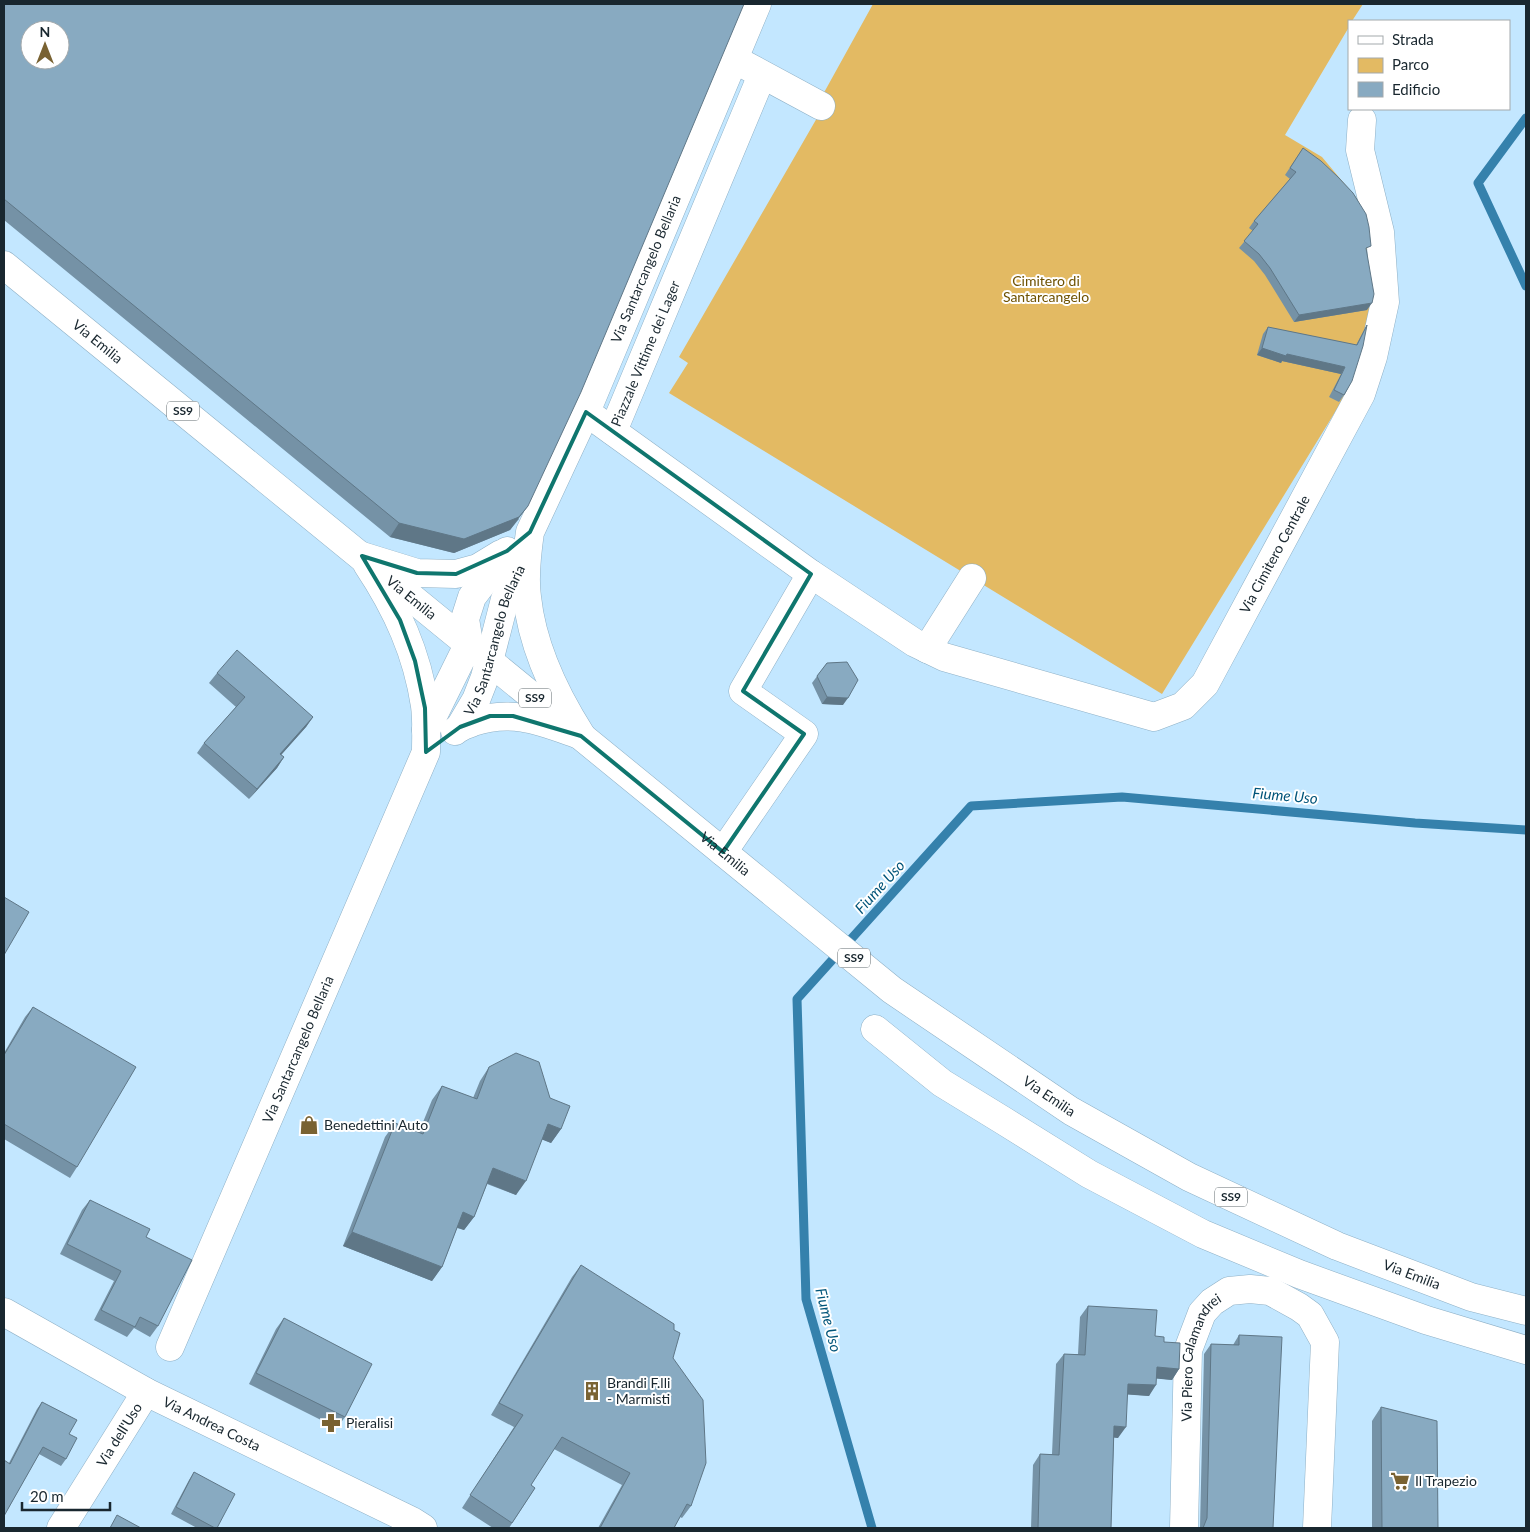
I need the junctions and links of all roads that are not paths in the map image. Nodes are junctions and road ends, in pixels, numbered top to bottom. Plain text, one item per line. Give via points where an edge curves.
1 (757, 4) edge
2 (733, 58) junction
3 (762, 75) junction
4 (821, 106) dead end
5 (1362, 120) dead end
6 (4, 265) edge
7 (586, 412) junction
8 (613, 431) junction
9 (521, 545) junction
10 (362, 556) junction
11 (811, 574) junction
12 (972, 578) dead end
13 (921, 646) junction
14 (478, 652) junction
15 (460, 727) junction
16 (582, 736) junction
17 (426, 742) junction
18 (723, 852) junction
19 (875, 1029) dead end
20 (1526, 1311) edge
21 (4, 1312) edge
22 (170, 1347) dead end
23 (1526, 1350) edge
24 (146, 1392) junction
25 (60, 1528) edge
26 (423, 1528) edge
27 (1184, 1528) edge
28 (1317, 1528) edge

1 - 2 street, Via Santarcangelo Bellaria
2 - 3 street
2 - 7 street, Via Santarcangelo Bellaria
3 - 4 street
3 - 8 street, Piazzale Vittime dei Lager
5 - 13 street, Via Cimitero Centrale via 1360,150 1380,232 1384,302 1373,357 1361,394 1205,684 1183,706 1154,717 944,657
6 - 10 street, Via Emilia / SS9
7 - 8 street
7 - 9 street, Via Santarcangelo Bellaria
8 - 11 street, Piazzale Vittime dei Lager
9 - 10 street, Via Santarcangelo Bellaria via 478,568 456,574 418,573
9 - 14 street, Via Santarcangelo Bellaria via 472,597 465,619
9 - 16 street, Via Santarcangelo Bellaria via 526,596 534,632 566,711
10 - 14 street, Via Emilia / SS9
10 - 17 street, Via Santarcangelo Bellaria via 400,620 412,653 425,708
11 - 13 street, Piazzale Vittime dei Lager
11 - 18 street via 743,691 804,734
12 - 13 street
14 - 15 street, Via Santarcangelo Bellaria via 485,677
14 - 16 street, Via Emilia / SS9
14 - 17 street, Via Santarcangelo Bellaria
15 - 16 street, Via Santarcangelo Bellaria via 490,716 513,716
15 - 17 street, Via Santarcangelo Bellaria
16 - 18 street, Via Emilia / SS9
17 - 22 street, Via Santarcangelo Bellaria
18 - 20 street, Via Emilia / SS9 via 892,990 1071,1111 1189,1177 1336,1246 1471,1297
19 - 23 street via 942,1083 1089,1174 1203,1234 1299,1274 1426,1320
21 - 24 street, Via Andrea Costa
24 - 25 street, Via dell'Uso
24 - 26 street, Via Andrea Costa
27 - 28 street, Via Piero Calamandrei via 1188,1350 1202,1314 1212,1302 1229,1291 1250,1289 1270,1291 1299,1307 1310,1315 1325,1342

